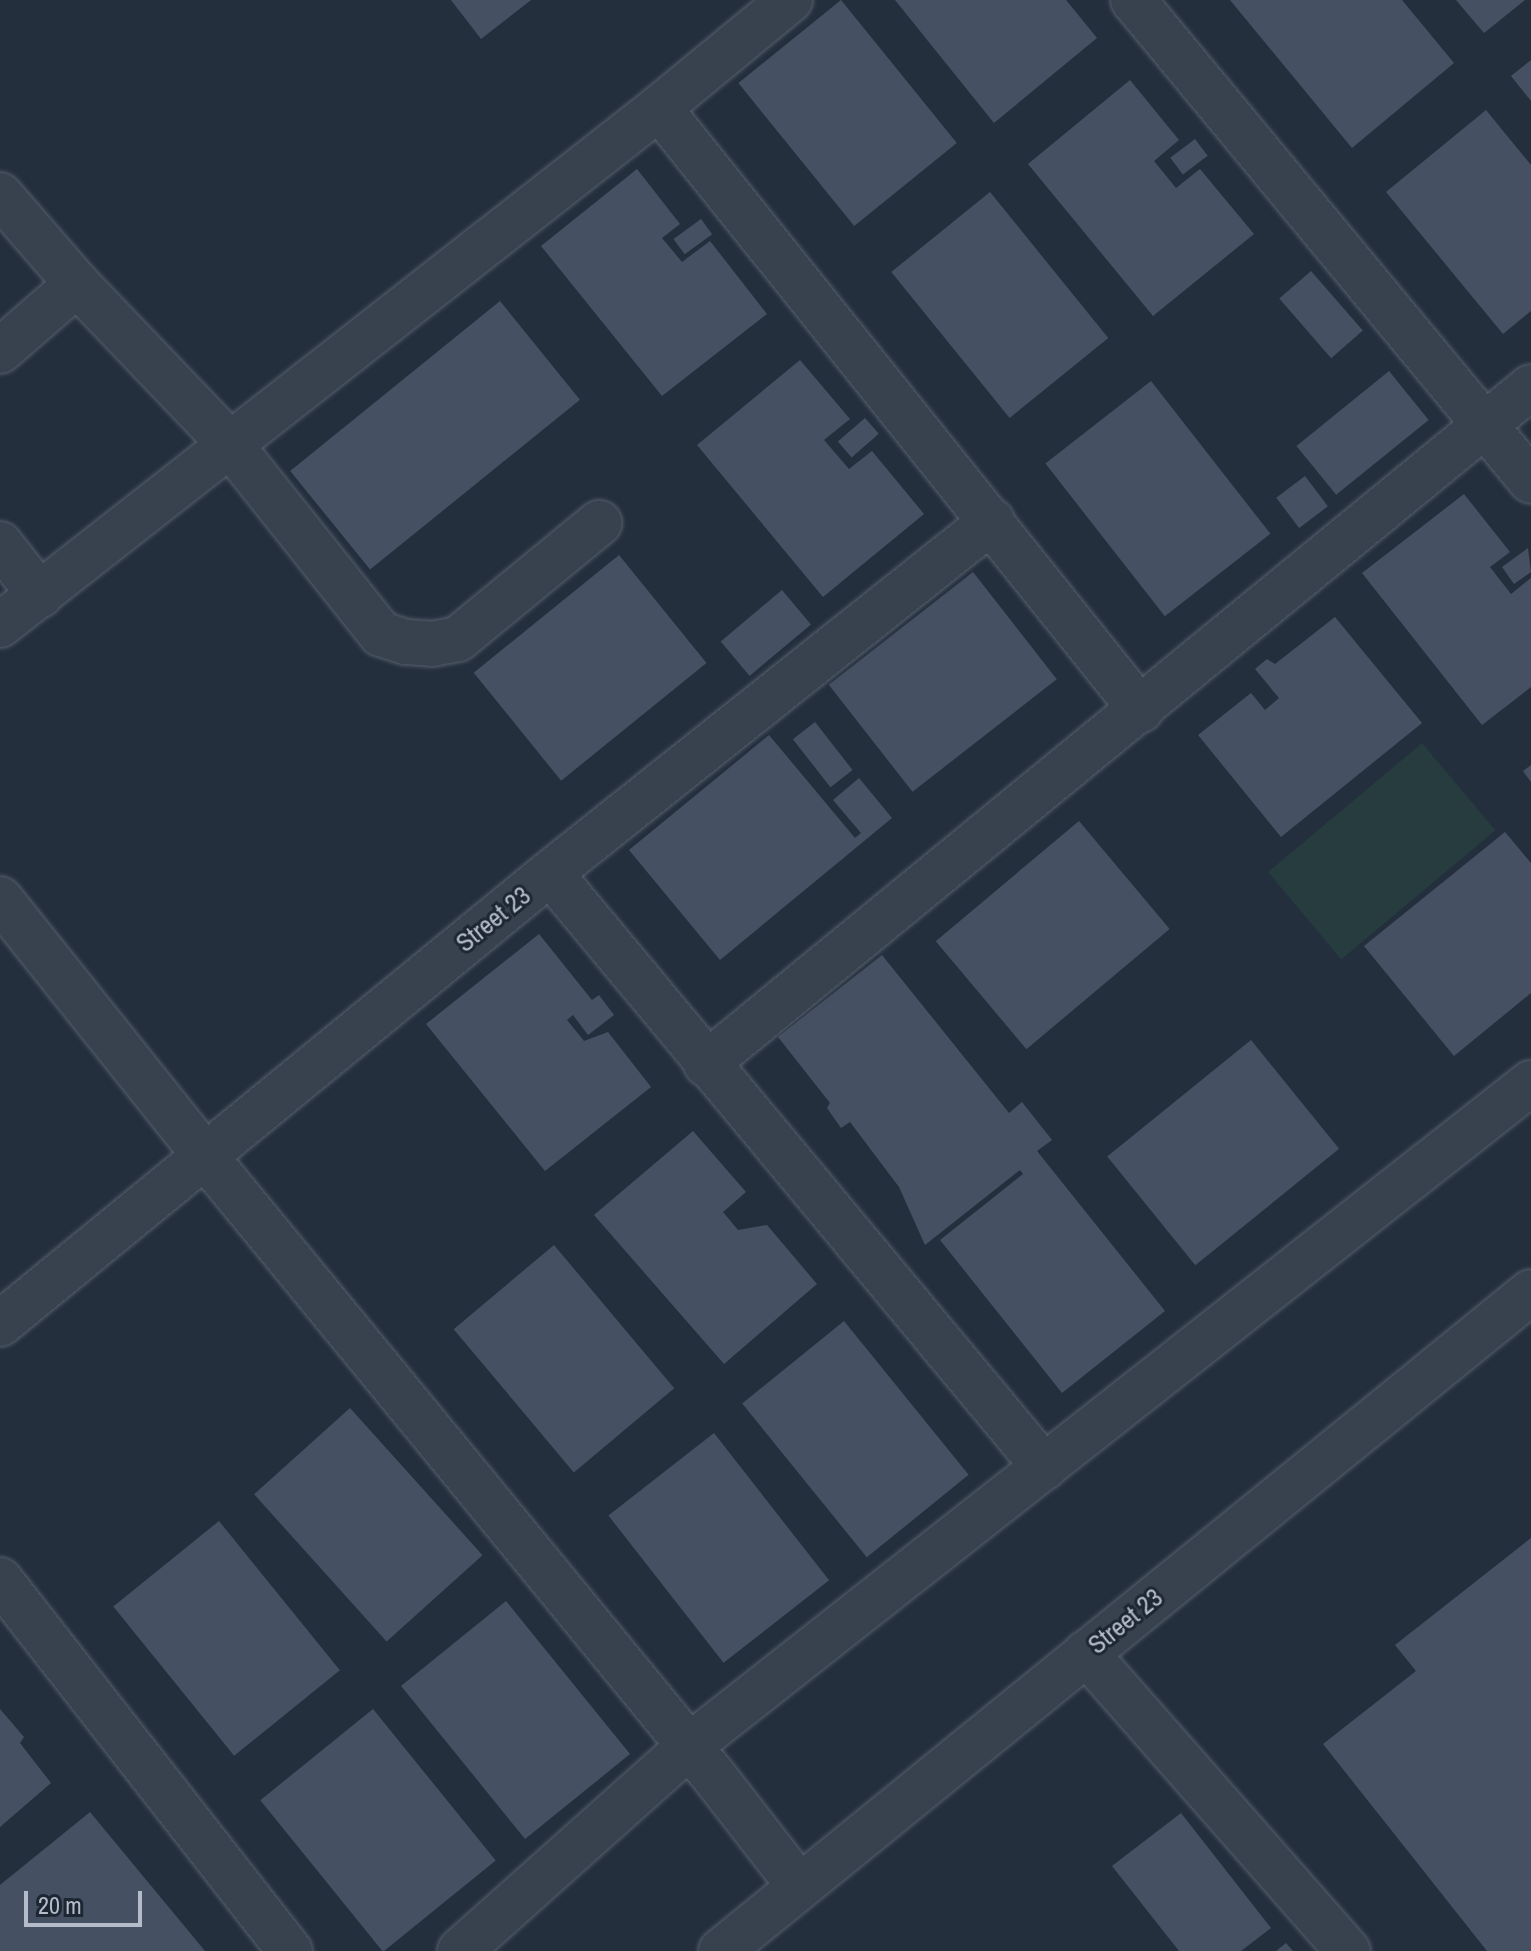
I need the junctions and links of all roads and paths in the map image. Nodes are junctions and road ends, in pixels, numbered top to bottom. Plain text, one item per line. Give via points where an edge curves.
1 (790, 0) edge
2 (1133, 0) edge
3 (659, 108) junction
4 (0, 195) edge
5 (77, 284) junction
6 (0, 351) edge
7 (1531, 387) edge
8 (1486, 425) junction
9 (229, 443) junction
10 (1531, 481) edge
11 (992, 521) junction
12 (599, 523) dead end
13 (0, 544) edge
14 (40, 595) junction
15 (0, 625) edge
16 (1141, 710) junction
17 (550, 873) junction
18 (0, 899) edge
19 (706, 1064) junction
20 (1531, 1083) edge
21 (205, 1156) junction
22 (1531, 1292) edge
23 (0, 1324) edge
24 (1044, 1467) junction
25 (0, 1580) edge
26 (1086, 1653) junction
27 (688, 1747) junction
28 (799, 1886) junction
29 (290, 1951) edge
30 (460, 1951) edge
31 (721, 1951) edge
32 (1348, 1951) edge

1 - 3 street
2 - 8 street
3 - 9 street
3 - 11 street
4 - 5 street
5 - 6 street
5 - 9 street
7 - 8 street
8 - 10 street
8 - 16 street
9 - 12 street via 381,634 406,642 458,639
9 - 14 street
11 - 16 street
11 - 17 street, Street 23
13 - 14 street
14 - 15 street
16 - 19 street
17 - 19 street
17 - 21 street, Street 23
18 - 21 street
19 - 24 street
20 - 24 street
21 - 23 street, Street 23
21 - 27 street
22 - 26 street, Street 23
24 - 27 street
25 - 29 street
26 - 28 street, Street 23
26 - 32 street
27 - 28 street
27 - 30 street
28 - 31 street, Street 23

